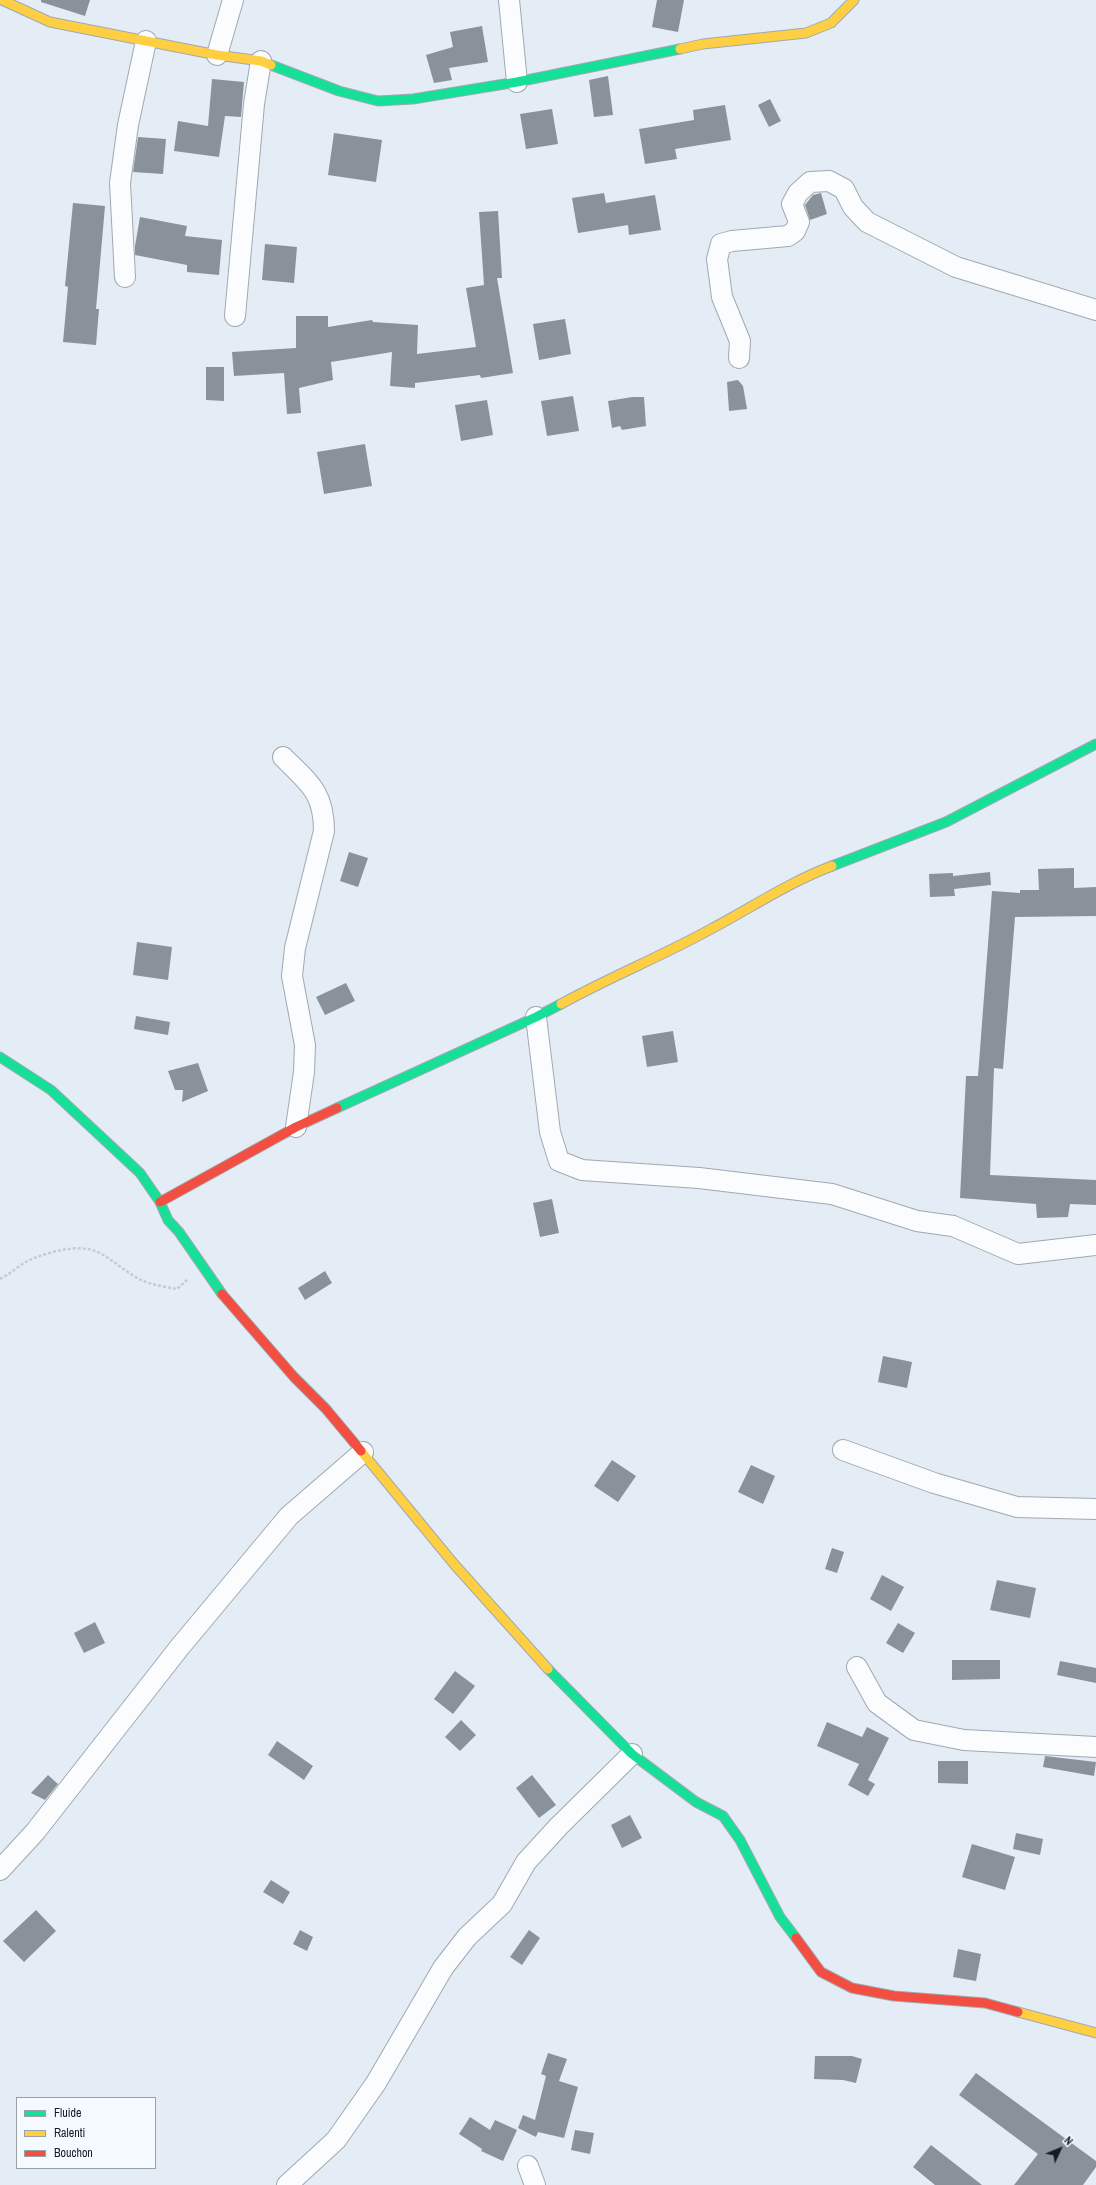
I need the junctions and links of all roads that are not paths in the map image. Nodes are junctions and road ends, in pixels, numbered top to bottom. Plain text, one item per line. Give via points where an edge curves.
1 (2, 0) edge
2 (233, 0) edge
3 (509, 0) edge
4 (854, 0) edge
5 (146, 42) junction
6 (217, 55) junction
7 (261, 60) junction
8 (517, 82) junction
9 (125, 277) dead end
10 (1096, 310) edge
11 (235, 316) dead end
12 (739, 358) dead end
13 (1096, 744) edge
14 (283, 757) dead end
15 (536, 1017) junction
16 (0, 1056) edge
17 (296, 1127) junction
18 (160, 1202) junction
19 (1096, 1245) edge
20 (843, 1450) dead end
21 (363, 1452) junction
22 (1096, 1509) edge
23 (857, 1667) dead end
24 (1096, 1747) edge
25 (632, 1754) junction
26 (0, 1870) edge
27 (1096, 2033) edge
28 (528, 2166) dead end
29 (287, 2185) edge
30 (535, 2185) edge

1 - 5 street via 50,22
2 - 6 street
3 - 8 street
4 - 8 street via 830,23 806,33 703,44
5 - 6 street
5 - 9 street via 128,125 120,183
6 - 7 street
7 - 8 street via 339,91 378,101 413,99
7 - 11 street via 254,104
10 - 12 street via 956,266 867,222 853,207 844,189 829,181 810,182 798,193 792,204 799,222 795,231 788,236 732,240 721,244 717,259 722,297 740,341
13 - 15 street via 946,822 810,874 710,930 606,979
14 - 17 street via 319,797 324,812 324,831 295,948 292,976 305,1045
15 - 17 street
15 - 19 street via 550,1132 559,1161 582,1170 699,1178 832,1194 917,1221 953,1226 1018,1254
16 - 18 street via 52,1090 140,1173
17 - 18 street
18 - 21 street via 168,1220 223,1296 263,1344 326,1409
20 - 22 street via 934,1483 1017,1507
21 - 25 street via 502,1619
21 - 26 street via 289,1516 178,1648 35,1832
23 - 24 street via 877,1703 914,1730 964,1740
25 - 27 street via 696,1802 723,1816 740,1840 780,1916 821,1972 852,1988 894,1996 948,1998 985,2003
25 - 29 street via 526,1862 502,1904 467,1937 443,1968 376,2083 336,2140
28 - 30 street

